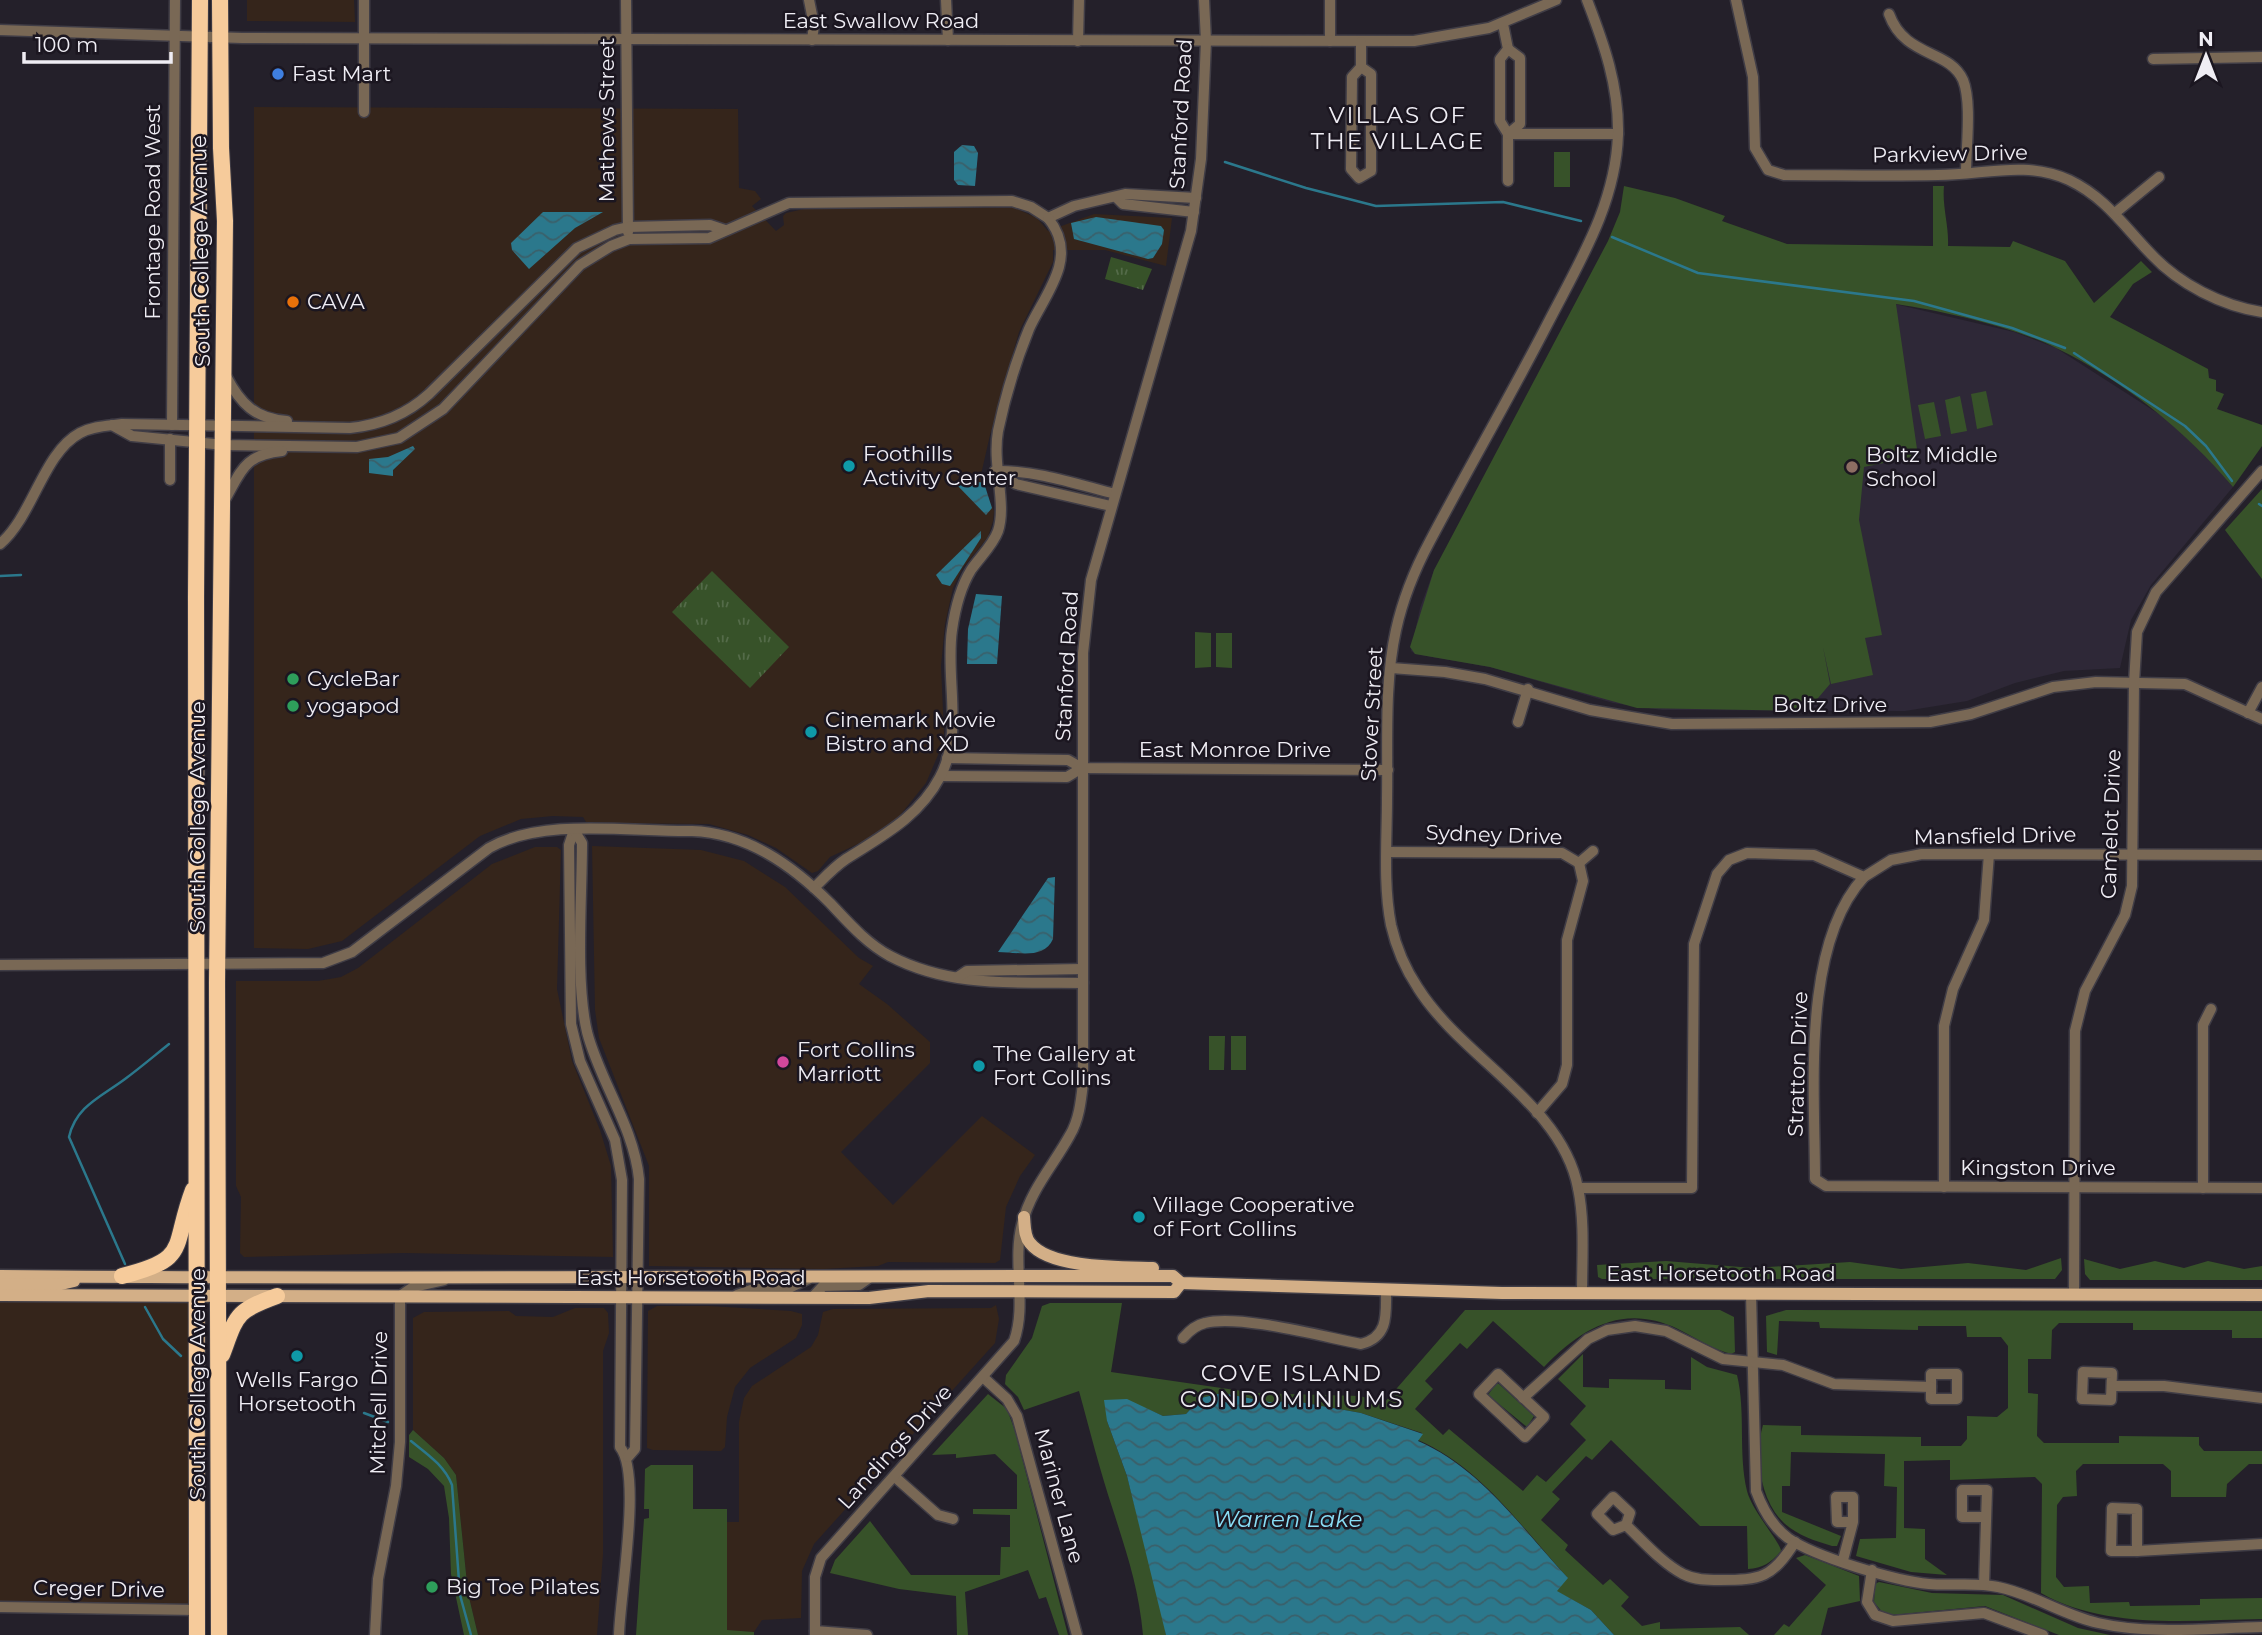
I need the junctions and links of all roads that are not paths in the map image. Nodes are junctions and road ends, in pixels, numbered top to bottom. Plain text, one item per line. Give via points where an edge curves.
1 (175, 0) edge
2 (200, 0) edge
3 (220, 0) edge
4 (364, 0) edge
5 (626, 0) edge
6 (809, 0) edge
7 (946, 0) edge
8 (1079, 0) edge
9 (1204, 0) edge
10 (1330, 0) edge
11 (1556, 0) edge
12 (1587, 0) edge
13 (1736, 0) edge
14 (1889, 14) dead end
15 (1503, 24) junction
16 (0, 30) edge
17 (175, 35) junction
18 (200, 35) junction
19 (220, 36) junction
20 (364, 38) junction
21 (626, 39) junction
22 (812, 40) junction
23 (948, 40) junction
24 (1078, 41) junction
25 (1206, 41) junction
26 (1330, 41) junction
27 (1361, 41) junction
28 (1508, 49) junction
29 (2262, 57) edge
30 (2153, 59) dead end
31 (1361, 67) junction
32 (364, 112) dead end
33 (1508, 134) junction
34 (1618, 134) junction
35 (1966, 172) junction
36 (2159, 177) dead end
37 (1508, 181) dead end
38 (1116, 198) junction
39 (1196, 198) junction
40 (1194, 212) junction
41 (2115, 213) junction
42 (1048, 218) junction
43 (628, 233) junction
44 (2262, 312) edge
45 (225, 373) junction
46 (112, 425) junction
47 (172, 425) junction
48 (224, 426) junction
49 (306, 426) junction
50 (198, 433) junction
51 (170, 439) junction
52 (224, 445) junction
53 (296, 446) junction
54 (995, 471) junction
55 (2262, 471) edge
56 (170, 480) dead end
57 (1115, 494) junction
58 (223, 503) junction
59 (1111, 506) junction
60 (0, 544) edge
61 (1391, 668) junction
62 (2134, 683) junction
63 (2262, 687) edge
64 (1528, 690) junction
65 (2248, 713) junction
66 (2262, 719) edge
67 (1518, 722) dead end
68 (947, 758) junction
69 (1082, 768) junction
70 (1388, 770) junction
71 (941, 776) junction
72 (575, 830) junction
73 (1593, 851) dead end
74 (1387, 852) junction
75 (1990, 854) junction
76 (2133, 854) junction
77 (2262, 855) edge
78 (1579, 863) junction
79 (1864, 877) junction
80 (814, 888) junction
81 (0, 965) edge
82 (217, 965) junction
83 (197, 966) junction
84 (1082, 969) junction
85 (958, 977) junction
86 (1083, 983) junction
87 (2211, 1009) dead end
88 (1537, 1113) junction
89 (1815, 1179) joint
90 (197, 1181) junction
91 (1944, 1187) junction
92 (2074, 1187) junction
93 (1578, 1188) junction
94 (2203, 1188) junction
95 (2262, 1188) edge
96 (1024, 1217) junction
97 (1017, 1275) junction
98 (0, 1276) edge
99 (83, 1276) junction
100 (122, 1276) junction
101 (197, 1277) junction
102 (219, 1277) junction
103 (452, 1278) junction
104 (869, 1278) junction
105 (621, 1279) junction
106 (638, 1279) junction
107 (808, 1279) junction
108 (1176, 1280) junction
109 (0, 1284) edge
110 (1386, 1290) junction
111 (1018, 1291) junction
112 (1582, 1293) junction
113 (1751, 1294) junction
114 (0, 1295) edge
115 (2074, 1295) junction
116 (2262, 1295) edge
117 (197, 1296) junction
118 (218, 1296) junction
119 (277, 1296) junction
120 (400, 1296) junction
121 (620, 1297) junction
122 (637, 1297) junction
123 (731, 1297) junction
124 (812, 1298) junction
125 (1183, 1338) dead end
126 (1752, 1363) junction
127 (219, 1364) junction
128 (984, 1378) junction
129 (2112, 1386) dead end
130 (1931, 1387) dead end
131 (1523, 1398) junction
132 (2262, 1398) edge
133 (628, 1457) junction
134 (895, 1477) junction
135 (197, 1485) junction
136 (1986, 1517) dead end
137 (953, 1519) dead end
138 (1853, 1522) dead end
139 (1626, 1525) dead end
140 (1795, 1542) junction
141 (2262, 1544) edge
142 (2137, 1552) junction
143 (219, 1560) junction
144 (1843, 1560) junction
145 (1872, 1570) junction
146 (1984, 1585) junction
147 (0, 1608) edge
148 (197, 1609) junction
149 (2262, 1627) edge
150 (2119, 1631) edge
151 (815, 1633) edge
152 (197, 1635) edge
153 (208, 1635) edge
154 (219, 1635) edge
155 (375, 1635) edge
156 (619, 1635) edge
157 (867, 1635) edge
158 (1077, 1635) edge
159 (2043, 1635) edge

1 - 17 street, Frontage Road West
2 - 18 highway, South College Avenue
3 - 19 highway, South College Avenue
4 - 20 street
5 - 21 street, Mathews Street
6 - 22 street
7 - 23 street
8 - 24 street
9 - 25 street, Stanford Road
10 - 26 street
11 - 15 street, East Swallow Road
12 - 34 street, Stover Street via 1608,57
13 - 35 street, Parkview Drive via 1753,77 1755,148 1768,170 1784,175 1942,176
14 - 35 street via 1896,33 1953,67 1963,80
15 - 27 street, East Swallow Road via 1434,40
15 - 28 street
16 - 17 street, East Swallow Road
17 - 18 street, East Swallow Road
17 - 47 street, Frontage Road West
18 - 19 street, East Swallow Road
18 - 50 highway, South College Avenue
19 - 20 street, East Swallow Road
19 - 45 highway, South College Avenue
20 - 21 street, East Swallow Road
20 - 32 street
21 - 22 street, East Swallow Road
21 - 43 street, Mathews Street
22 - 23 street, East Swallow Road
23 - 24 street, East Swallow Road
24 - 25 street, East Swallow Road
25 - 26 street, East Swallow Road
25 - 39 street, Stanford Road
26 - 27 street, East Swallow Road
27 - 31 street
28 - 33 street via 1500,59 1500,121
28 - 33 street via 1520,58 1520,124
29 - 30 street
31 - 31 street via 1371,74 1371,171 1359,178 1351,169 1352,77
33 - 34 street
33 - 37 street
34 - 61 street, Stover Street via 1611,186 1598,224 1418,565 1399,616
35 - 41 street, Parkview Drive via 2020,168 2053,174 2084,188
36 - 41 street
38 - 39 street via 1125,194
38 - 40 street via 1122,204
38 - 42 street via 1074,206
39 - 40 street, Stanford Road
40 - 57 street, Stanford Road via 1184,263
41 - 44 street, Parkview Drive via 2151,254 2186,282 2216,298
42 - 43 street via 1012,201 799,201 782,204 709,238
42 - 54 street via 1058,231 1059,267 1017,362 998,430
43 - 49 street via 577,248 406,412 365,426
43 - 53 street via 580,265 443,409 416,429 367,446
45 - 48 highway, South College Avenue
45 - 49 street via 251,411
46 - 47 street
46 - 51 street via 132,436
46 - 60 street via 80,433 69,441 13,532
47 - 50 street
48 - 49 street
48 - 50 street
48 - 52 highway, South College Avenue
50 - 51 street
50 - 52 street
50 - 83 highway, South College Avenue
51 - 56 street
52 - 53 street
52 - 58 highway, South College Avenue
53 - 58 street via 252,459 240,470
54 - 57 street via 1040,475
54 - 59 street via 1015,483
54 - 68 street via 1001,510 998,532 962,586 952,626 952,720
55 - 62 street, Camelot Drive via 2149,604 2137,632
57 - 59 street, Stanford Road
58 - 82 highway, South College Avenue
59 - 69 street, Stanford Road via 1091,580 1087,616
61 - 64 street, Boltz Drive via 1445,672
61 - 70 street, Stover Street
62 - 64 street, Boltz Drive via 2053,687 1971,714 1912,723 1672,724 1590,710
62 - 65 street, Boltz Drive via 2185,684
62 - 76 street, Camelot Drive
63 - 65 street
64 - 67 street
65 - 66 street, Boltz Drive
68 - 69 street, East Monroe Drive via 1068,760
68 - 71 street
69 - 70 street, East Monroe Drive
69 - 71 street, East Monroe Drive via 1068,777
69 - 84 street, Stanford Road
70 - 74 street, Stover Street
71 - 80 street via 894,830 844,860
72 - 80 street via 715,834 768,852
72 - 82 street via 540,831 502,841 337,959 310,965
72 - 105 street via 569,845 569,1009 580,1061 615,1140 621,1166
72 - 106 street via 582,843 584,1012 595,1057 635,1156
73 - 78 street, Sydney Drive
74 - 78 street, Sydney Drive via 1562,853
74 - 88 street, Stover Street via 1392,928 1416,985 1458,1037
75 - 76 street, Mansfield Drive
75 - 79 street, Mansfield Drive via 1906,856
75 - 91 street via 1984,920 1953,989 1944,1026
76 - 77 street, Mansfield Drive
76 - 92 street, Camelot Drive via 2130,901 2085,991 2075,1031
78 - 88 street via 1583,881 1567,940 1565,1075
79 - 89 street, Stratton Drive via 1840,914 1818,990
79 - 93 street via 1819,856 1798,852 1747,853 1723,866 1692,960 1692,1188
80 - 85 street via 888,955 923,971
81 - 83 street
82 - 83 street
82 - 102 highway, South College Avenue
83 - 90 highway, South College Avenue
84 - 85 street via 967,971
84 - 86 street, Stanford Road
85 - 86 street via 967,982
86 - 96 street, Stanford Road via 1079,1110 1071,1133 1038,1182
87 - 94 street via 2203,1025
88 - 93 street, Stover Street via 1565,1151
89 - 91 street, Kingston Drive via 1826,1186
90 - 100 highway via 176,1248 167,1262
90 - 101 highway, South College Avenue
91 - 92 street, Kingston Drive
92 - 94 street, Kingston Drive
92 - 115 street, Camelot Drive
93 - 112 street, Stover Street
94 - 95 street, Kingston Drive
96 - 97 street, Stanford Road
96 - 108 main road via 1028,1239 1042,1252 1080,1264 1165,1269
97 - 104 main road, East Horsetooth Road
97 - 108 main road, East Horsetooth Road
97 - 111 street, Stanford Road
98 - 99 main road
99 - 100 main road, East Horsetooth Road
99 - 109 main road via 57,1285
100 - 101 main road, East Horsetooth Road
101 - 102 main road, East Horsetooth Road
101 - 117 highway, South College Avenue
102 - 103 main road, East Horsetooth Road
102 - 118 highway, South College Avenue
103 - 105 main road, East Horsetooth Road
103 - 120 street via 413,1287
104 - 107 main road, East Horsetooth Road
104 - 124 street via 859,1285 823,1286
105 - 106 main road, East Horsetooth Road
105 - 121 street
106 - 107 main road, East Horsetooth Road
106 - 122 street
107 - 123 street via 787,1289 754,1289
108 - 110 main road, East Horsetooth Road
108 - 111 main road, East Horsetooth Road via 1174,1292
110 - 112 main road, East Horsetooth Road
110 - 125 street via 1386,1322 1370,1342 1216,1322 1196,1327
111 - 124 main road, East Horsetooth Road
111 - 128 street, Landings Drive via 1019,1323 1014,1341
112 - 113 main road, East Horsetooth Road
113 - 115 main road, East Horsetooth Road
113 - 126 street
114 - 117 main road, East Horsetooth Road
115 - 116 main road, East Horsetooth Road
117 - 118 main road, East Horsetooth Road
117 - 135 highway, South College Avenue
118 - 119 main road, East Horsetooth Road
118 - 127 highway, South College Avenue
119 - 120 main road, East Horsetooth Road
119 - 127 highway via 247,1307 236,1319
120 - 121 main road, East Horsetooth Road
120 - 155 street, Mitchell Drive via 400,1442 378,1579
121 - 122 main road, East Horsetooth Road
121 - 133 street via 620,1447
122 - 123 main road, East Horsetooth Road
122 - 133 street via 635,1449
123 - 124 main road, East Horsetooth Road
126 - 130 street via 1783,1365 1848,1386
126 - 131 street via 1707,1353 1666,1331 1623,1327 1588,1339
126 - 140 street via 1756,1491 1768,1517
127 - 143 highway, South College Avenue
128 - 134 street, Landings Drive
128 - 158 street, Mariner Lane via 1007,1399 1017,1416
129 - 132 street via 2164,1386
131 - 131 street via 1544,1417 1525,1437 1479,1394 1497,1374
133 - 156 street via 628,1540
134 - 137 street via 938,1515
134 - 151 street, Landings Drive via 821,1558 815,1577
135 - 143 highway via 209,1552
135 - 148 highway, South College Avenue
136 - 146 street
138 - 144 street
139 - 140 street via 1674,1568 1703,1580 1761,1577 1779,1566
140 - 144 street
141 - 142 street
142 - 142 street via 2111,1551 2112,1508 2137,1509
143 - 154 highway, South College Avenue
144 - 145 street
145 - 146 street via 1925,1584
145 - 159 street via 1867,1602 1881,1619 1893,1622 1984,1613
146 - 150 street via 2011,1590
147 - 148 street, Creger Drive
148 - 152 highway, South College Avenue
148 - 153 highway via 208,1623
149 - 150 street
151 - 157 street

